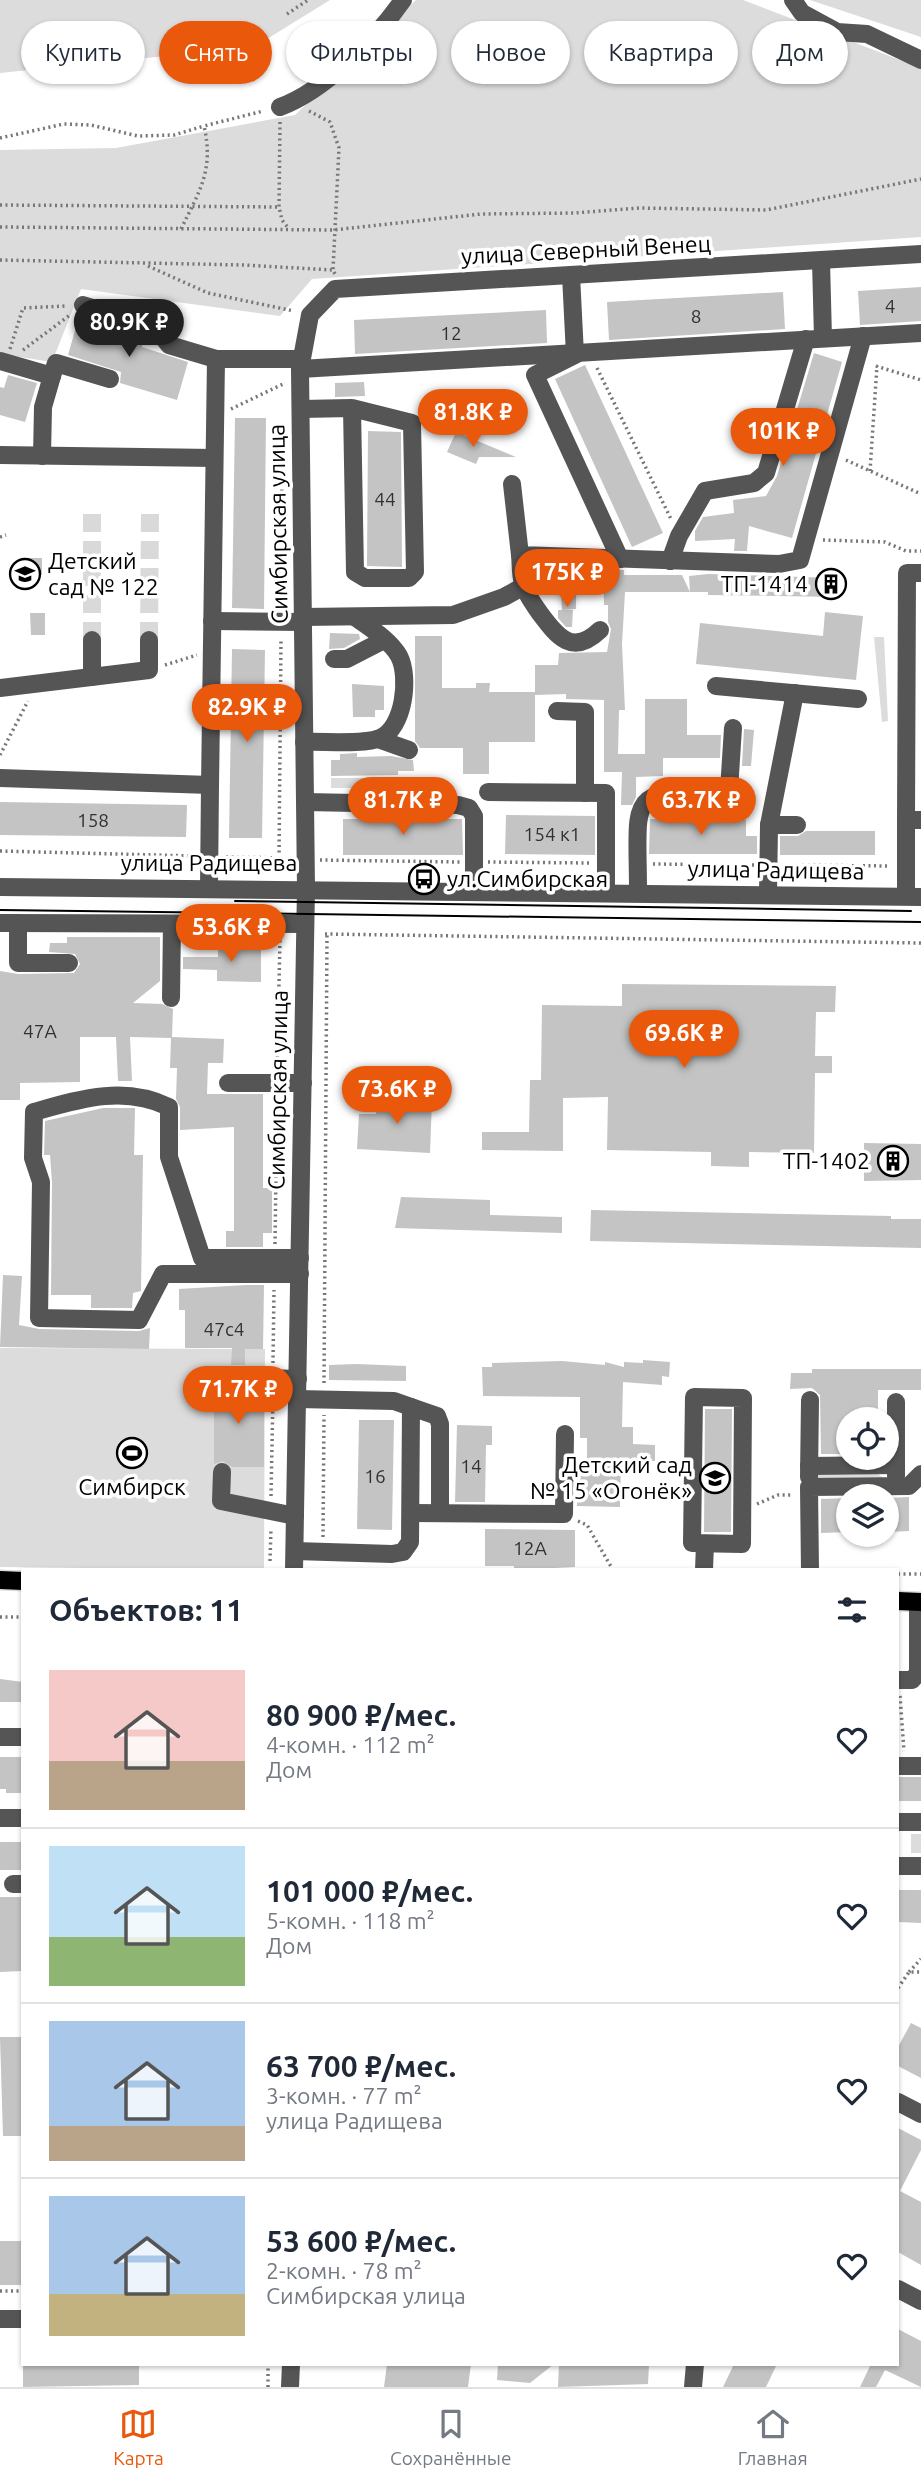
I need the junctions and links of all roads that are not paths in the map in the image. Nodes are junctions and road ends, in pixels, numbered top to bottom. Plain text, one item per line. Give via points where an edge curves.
1 (403, 0) edge
2 (793, 0) edge
3 (921, 60) edge
4 (280, 107) road end
5 (921, 254) edge
6 (821, 261) junction
7 (571, 275) junction
8 (83, 305) road end
9 (921, 334) edge
10 (863, 336) junction
11 (814, 338) junction
12 (583, 354) junction
13 (216, 359) junction
14 (3, 362) edge
15 (300, 364) junction
16 (52, 376) junction
17 (110, 379) dead end
18 (352, 408) junction
19 (301, 409) junction
20 (0, 455) edge
21 (42, 456) junction
22 (214, 457) junction
23 (512, 484) dead end
24 (520, 555) junction
25 (620, 559) junction
26 (670, 561) junction
27 (921, 573) edge
28 (524, 586) junction
29 (355, 617) junction
30 (303, 619) junction
31 (212, 621) junction
32 (600, 630) dead end
33 (384, 639) junction
34 (92, 640) tunnel mouth
35 (149, 640) tunnel mouth
36 (334, 659) dead end
37 (92, 677) junction
38 (716, 686) dead end
39 (0, 688) edge
40 (794, 693) junction
41 (858, 699) dead end
42 (557, 711) dead end
43 (733, 728) dead end
44 (378, 739) junction
45 (304, 742) junction
46 (409, 750) dead end
47 (0, 778) edge
48 (210, 785) junction
49 (488, 792) dead end
50 (584, 793) junction
51 (305, 802) junction
52 (914, 820) edge
53 (769, 825) junction
54 (797, 825) dead end
55 (0, 887) edge
56 (209, 888) junction
57 (306, 888) junction
58 (474, 890) junction
59 (606, 892) junction
60 (638, 892) junction
61 (768, 894) junction
62 (914, 896) edge
63 (9, 923) edge
64 (173, 924) junction
65 (305, 929) junction
66 (69, 964) dead end
67 (171, 998) dead end
68 (228, 1083) dead end
69 (303, 1083) junction
70 (300, 1266) junction
71 (269, 1378) road end
72 (298, 1379) junction
73 (297, 1399) junction
74 (810, 1400) dead end
75 (896, 1402) dead end
76 (411, 1407) junction
77 (896, 1407) edge
78 (565, 1434) dead end
79 (809, 1466) junction
80 (836, 1466) edge
81 (222, 1472) dead end
82 (921, 1474) edge
83 (899, 1486) edge
84 (836, 1489) edge
85 (809, 1491) junction
86 (440, 1512) junction
87 (411, 1513) junction
88 (295, 1516) junction
89 (705, 1544) junction
90 (295, 1551) junction
91 (295, 1568) edge
92 (705, 1568) edge
93 (810, 1568) edge
94 (0, 1580) edge
95 (21, 1581) edge
96 (899, 1601) edge
97 (920, 1602) edge
98 (899, 1680) edge
99 (0, 1737) edge
100 (21, 1737) edge
101 (0, 1818) edge
102 (21, 1818) edge
103 (899, 1822) edge
104 (921, 1822) edge
105 (899, 1866) edge
106 (921, 1866) edge
107 (899, 2103) edge
108 (921, 2114) edge
109 (899, 2290) edge
110 (921, 2301) edge
111 (0, 2319) edge
112 (21, 2319) edge
113 (290, 2366) edge
114 (695, 2366) edge
115 (290, 2387) edge
116 (693, 2387) edge

1 - 4 street via 379,33 299,100
2 - 3 street via 802,13 837,32 867,34
5 - 6 street, улица Северный Венец
6 - 7 street, улица Северный Венец
6 - 11 street
7 - 12 street
7 - 15 street, улица Северный Венец via 332,290 310,315
8 - 13 street via 155,327 169,345
9 - 10 street
10 - 11 street
10 - 26 street via 800,560 779,564
11 - 12 street
11 - 26 street via 766,473 754,483 705,491
12 - 15 street
12 - 25 street via 535,375
13 - 15 street
13 - 22 street
14 - 16 street
15 - 19 street, Симбирская улица
16 - 17 street via 56,363
16 - 21 street via 43,407
18 - 18 street via 407,421 414,429 415,572 409,578 365,578 355,572
18 - 19 street
19 - 30 street, Симбирская улица
20 - 21 street
21 - 22 street
22 - 31 street
23 - 24 street
24 - 25 street
24 - 28 street
25 - 26 street
27 - 52 street via 906,573
28 - 29 street via 453,615
28 - 32 street via 555,634 569,643 589,641
29 - 30 street
29 - 33 street
30 - 31 street
30 - 45 street, Симбирская улица
31 - 48 street
33 - 36 street via 347,659
33 - 44 street via 401,660 403,708 393,729
34 - 37 street
35 - 37 street via 149,670
37 - 39 street
38 - 40 street
40 - 41 street
40 - 53 street
42 - 50 street via 585,712
43 - 60 street via 729,790 669,790 643,802 638,814
44 - 45 street
44 - 46 street
45 - 51 street, Симбирская улица
47 - 48 street
48 - 56 street
49 - 50 street
50 - 59 street via 606,793
51 - 57 street, Симбирская улица
51 - 58 street via 469,808 474,816
52 - 62 street
53 - 54 street
53 - 61 street
55 - 56 street, улица Радищева
56 - 57 street, улица Радищева
57 - 58 street, улица Радищева
57 - 65 street, Симбирская улица
58 - 59 street, улица Радищева
59 - 60 street, улица Радищева
60 - 61 street, улица Радищева
61 - 62 street, улица Радищева
63 - 64 street
63 - 66 street via 18,963
64 - 65 street
64 - 67 street
65 - 69 street, Симбирская улица
68 - 69 street
69 - 70 street, Симбирская улица
70 - 70 street via 202,1258 169,1157 169,1107 148,1097 93,1095 34,1112 33,1158 41,1182 39,1318 139,1320 163,1274 274,1274
70 - 72 street, Симбирская улица
71 - 72 street
72 - 73 street, Симбирская улица
73 - 76 street via 394,1401
73 - 88 street, Симбирская улица
74 - 79 street
75 - 77 street
76 - 86 street via 437,1416 440,1424
76 - 87 street
78 - 86 street via 564,1514
79 - 80 street
79 - 85 street
81 - 88 street via 221,1501
82 - 83 street via 909,1486
84 - 85 street
85 - 93 street
86 - 87 street
87 - 90 street via 410,1542 403,1552
88 - 90 street, Симбирская улица
89 - 89 street via 742,1544 743,1398 694,1397 692,1544
89 - 92 street
90 - 91 street, Симбирская улица
94 - 95 main road
96 - 97 main road
97 - 98 street via 918,1673 912,1680
99 - 100 street
101 - 102 street
103 - 104 street
105 - 106 street
107 - 108 street
109 - 110 street
111 - 112 street
113 - 115 street
114 - 116 street

